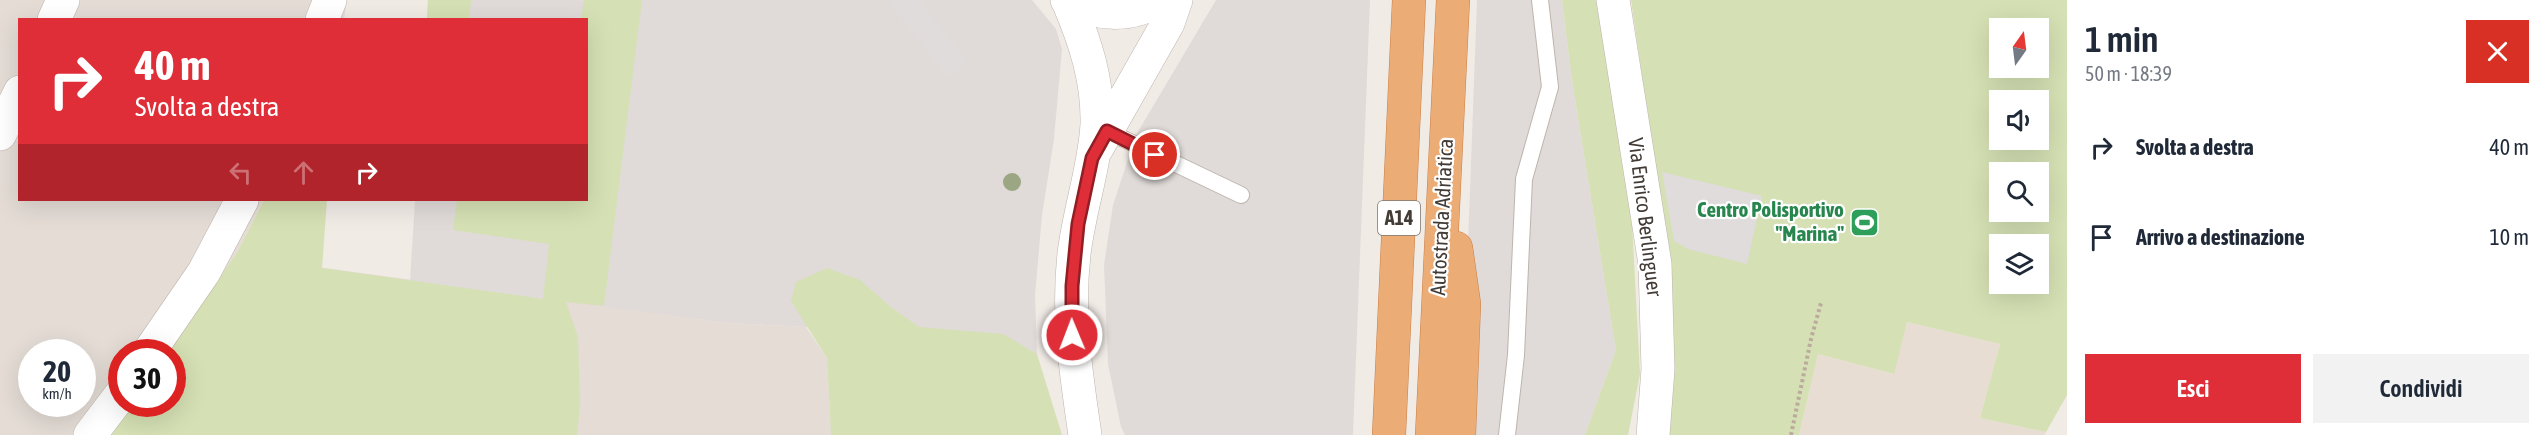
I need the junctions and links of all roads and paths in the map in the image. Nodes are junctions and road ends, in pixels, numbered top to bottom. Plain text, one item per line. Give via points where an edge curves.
1 (63, 0) edge
2 (330, 0) edge
3 (1067, 0) edge
4 (1158, 0) edge
5 (1176, 0) edge
6 (1409, 0) edge
7 (1453, 0) edge
8 (1540, 0) edge
9 (1613, 0) edge
10 (55, 18) edge
11 (323, 18) edge
12 (18, 97) edge
13 (0, 134) edge
14 (1099, 144) junction
15 (1445, 170) junction
16 (1241, 195) dead end
17 (241, 201) edge
18 (1821, 303) dead end
19 (158, 339) edge
20 (108, 411) edge
21 (90, 435) edge
22 (1085, 435) edge
23 (1389, 435) edge
24 (1432, 435) edge
25 (1459, 435) edge
26 (1507, 435) edge
27 (1653, 435) edge
28 (1791, 435) edge

1 - 10 street
2 - 11 street
3 - 4 street via 1088,10 1110,13 1132,11
3 - 14 street via 1091,62
5 - 14 street
6 - 23 highway, Autostrada Adriatica / A14
7 - 15 highway, Autostrada Adriatica / A14
8 - 26 lane via 1550,87 1524,179 1516,355
9 - 27 street, Via Enrico Berlinguer via 1655,264 1658,369
12 - 13 street
14 - 16 lane
14 - 22 street via 1074,255 1073,352
15 - 24 highway, Autostrada Adriatica / A14
15 - 25 highway via 1464,304
17 - 19 street via 204,272
18 - 28 path
20 - 21 street

